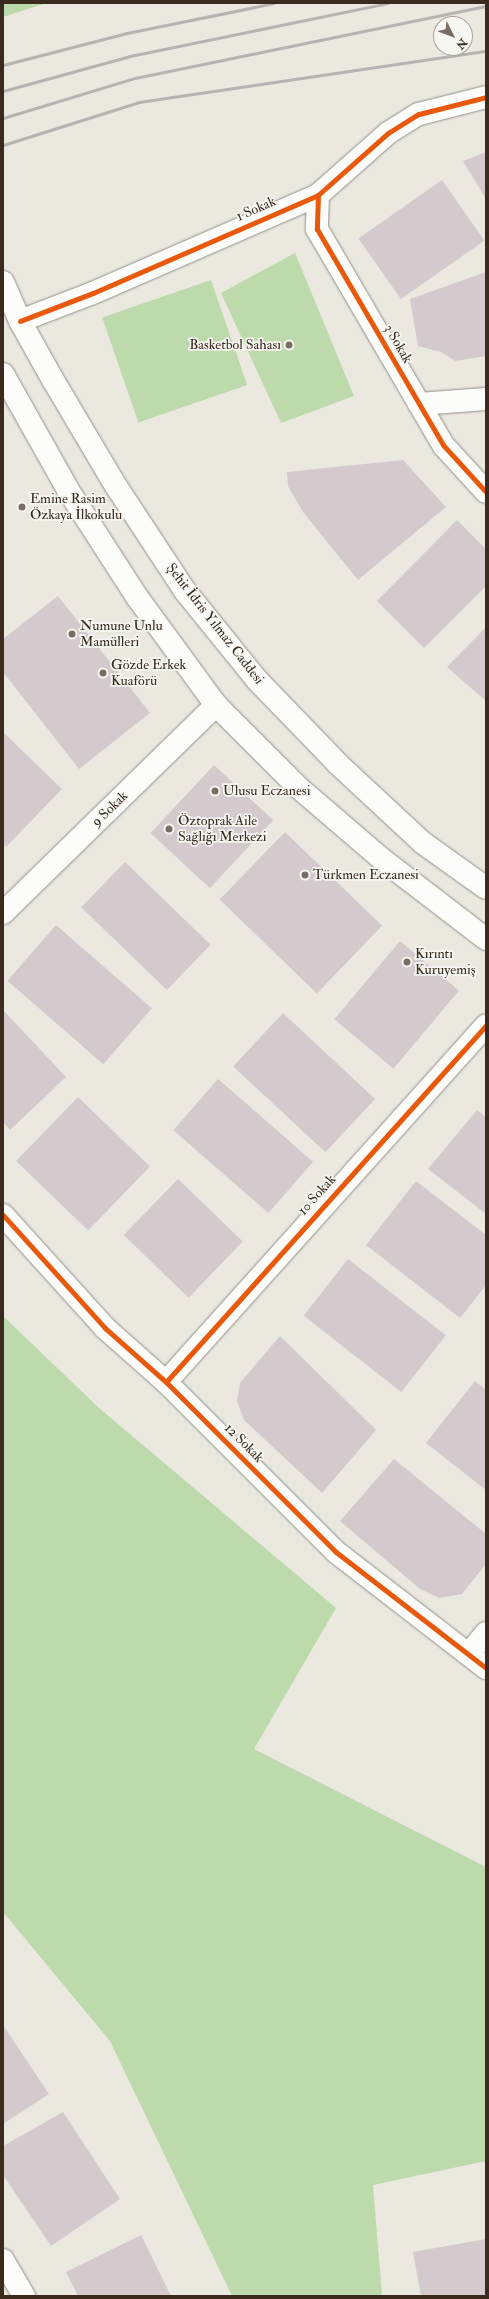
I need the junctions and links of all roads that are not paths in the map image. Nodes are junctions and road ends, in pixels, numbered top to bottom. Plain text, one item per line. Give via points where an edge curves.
1 (486, 97) edge
2 (318, 195) junction
3 (3, 282) edge
4 (20, 321) junction
5 (3, 374) edge
6 (486, 399) edge
7 (419, 404) junction
8 (486, 492) edge
9 (216, 705) junction
10 (486, 888) edge
11 (3, 913) edge
12 (486, 939) edge
13 (486, 1025) edge
14 (3, 1215) edge
15 (166, 1382) junction
16 (486, 1633) edge
17 (469, 1654) junction
18 (486, 1668) edge
19 (3, 2260) edge
20 (24, 2296) edge

1 - 2 street, 1 Sokak via 419,114 388,133
2 - 4 street, 1 Sokak via 100,290
2 - 7 street, 3 Sokak via 317,228
3 - 4 street, Şehit İdris Yılmaz Caddesi
4 - 10 street, Şehit İdris Yılmaz Caddesi via 116,486 185,591 257,680 338,764 424,843
5 - 9 street via 68,490 137,597
6 - 7 street
7 - 8 street, 3 Sokak via 444,446
9 - 11 street, 9 Sokak
9 - 12 street via 299,788 377,855
13 - 15 street, 10 Sokak
14 - 15 street, 12 Sokak via 105,1328
15 - 17 street, 12 Sokak via 336,1552
16 - 17 street
17 - 18 street, 12 Sokak
19 - 20 street

